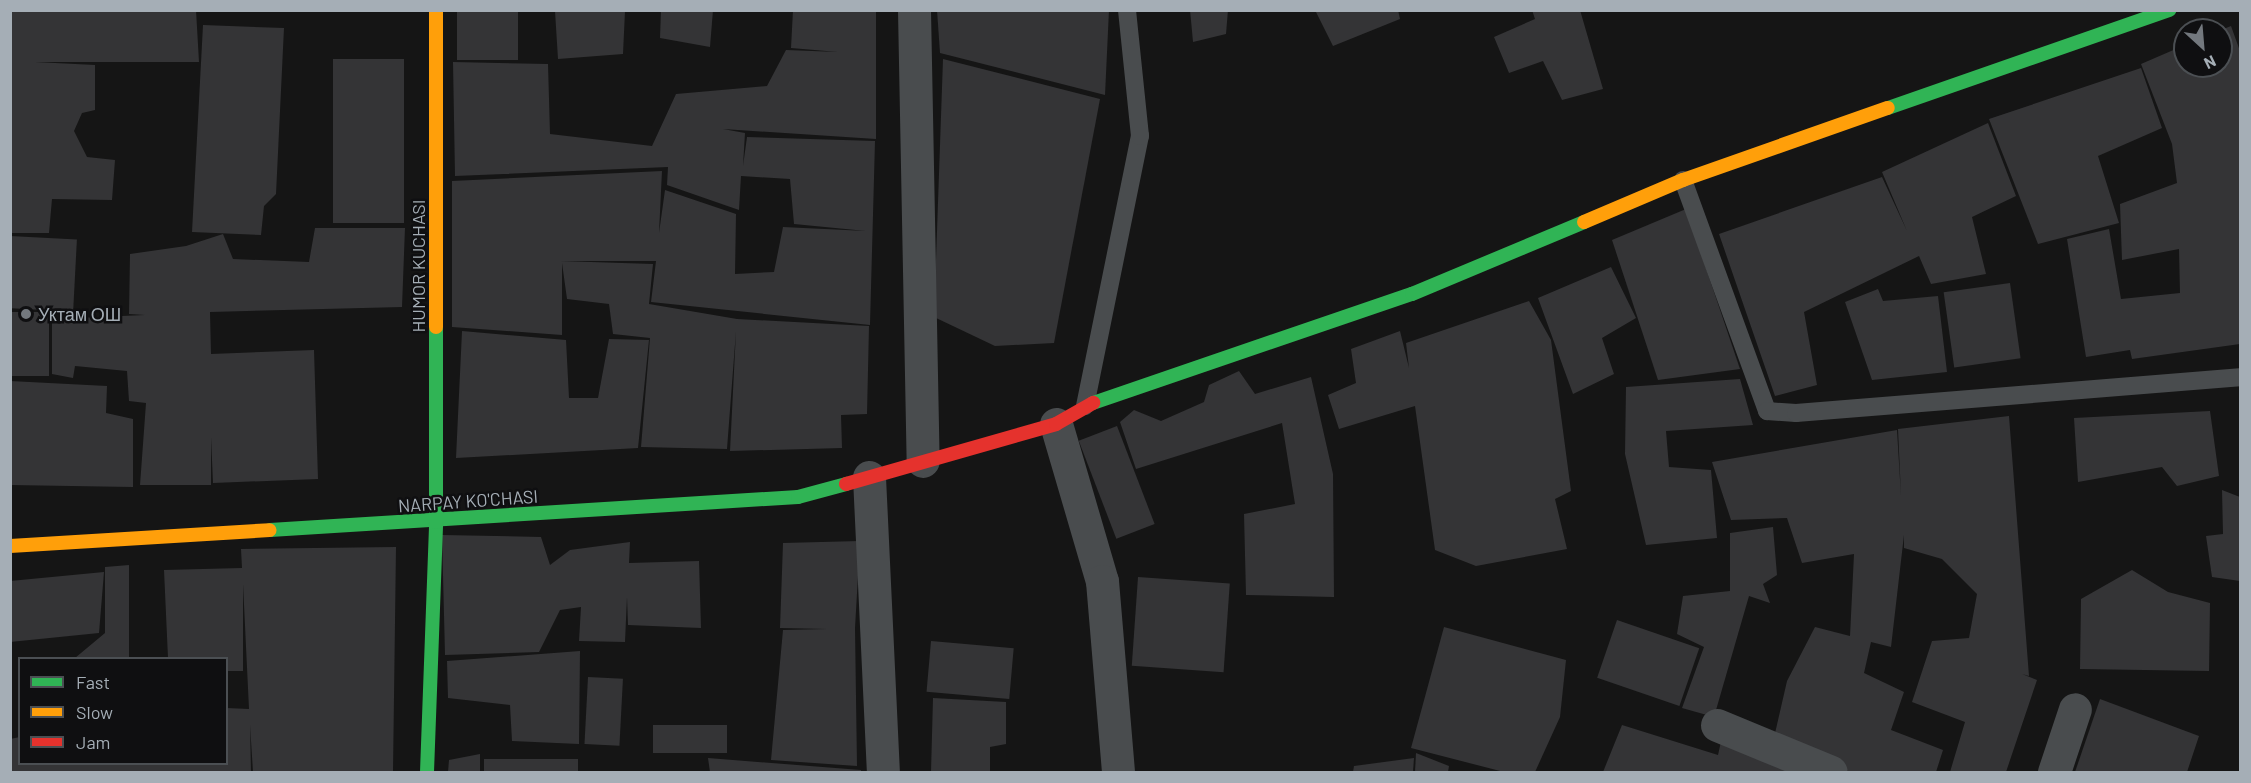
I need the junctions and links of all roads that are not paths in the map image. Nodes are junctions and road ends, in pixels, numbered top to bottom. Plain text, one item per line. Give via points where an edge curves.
1 (436, 10) edge
2 (914, 10) edge
3 (1127, 10) edge
4 (2169, 10) edge
5 (1683, 180) junction
6 (2241, 377) edge
7 (1085, 406) junction
8 (1056, 424) junction
9 (923, 461) junction
10 (868, 477) junction
11 (436, 522) junction
12 (10, 546) edge
13 (2074, 709) dead end
14 (1717, 725) dead end
15 (427, 772) edge
16 (883, 772) edge
17 (1118, 772) edge
18 (1831, 772) edge
19 (2054, 772) edge

1 - 11 street, HUMOR KUCHASI
2 - 9 street
3 - 7 lane via 1140,136
4 - 5 street, NARPAY KO'CHASI
5 - 6 lane via 1767,411 1796,413
5 - 7 street, NARPAY KO'CHASI via 1412,294
7 - 8 street, NARPAY KO'CHASI
8 - 9 street, NARPAY KO'CHASI
8 - 17 street via 1102,581
9 - 10 street, NARPAY KO'CHASI
10 - 11 street, NARPAY KO'CHASI via 798,497
10 - 16 street
11 - 12 street, NARPAY KO'CHASI
11 - 15 street, HUMOR KUCHASI
13 - 19 street
14 - 18 street

